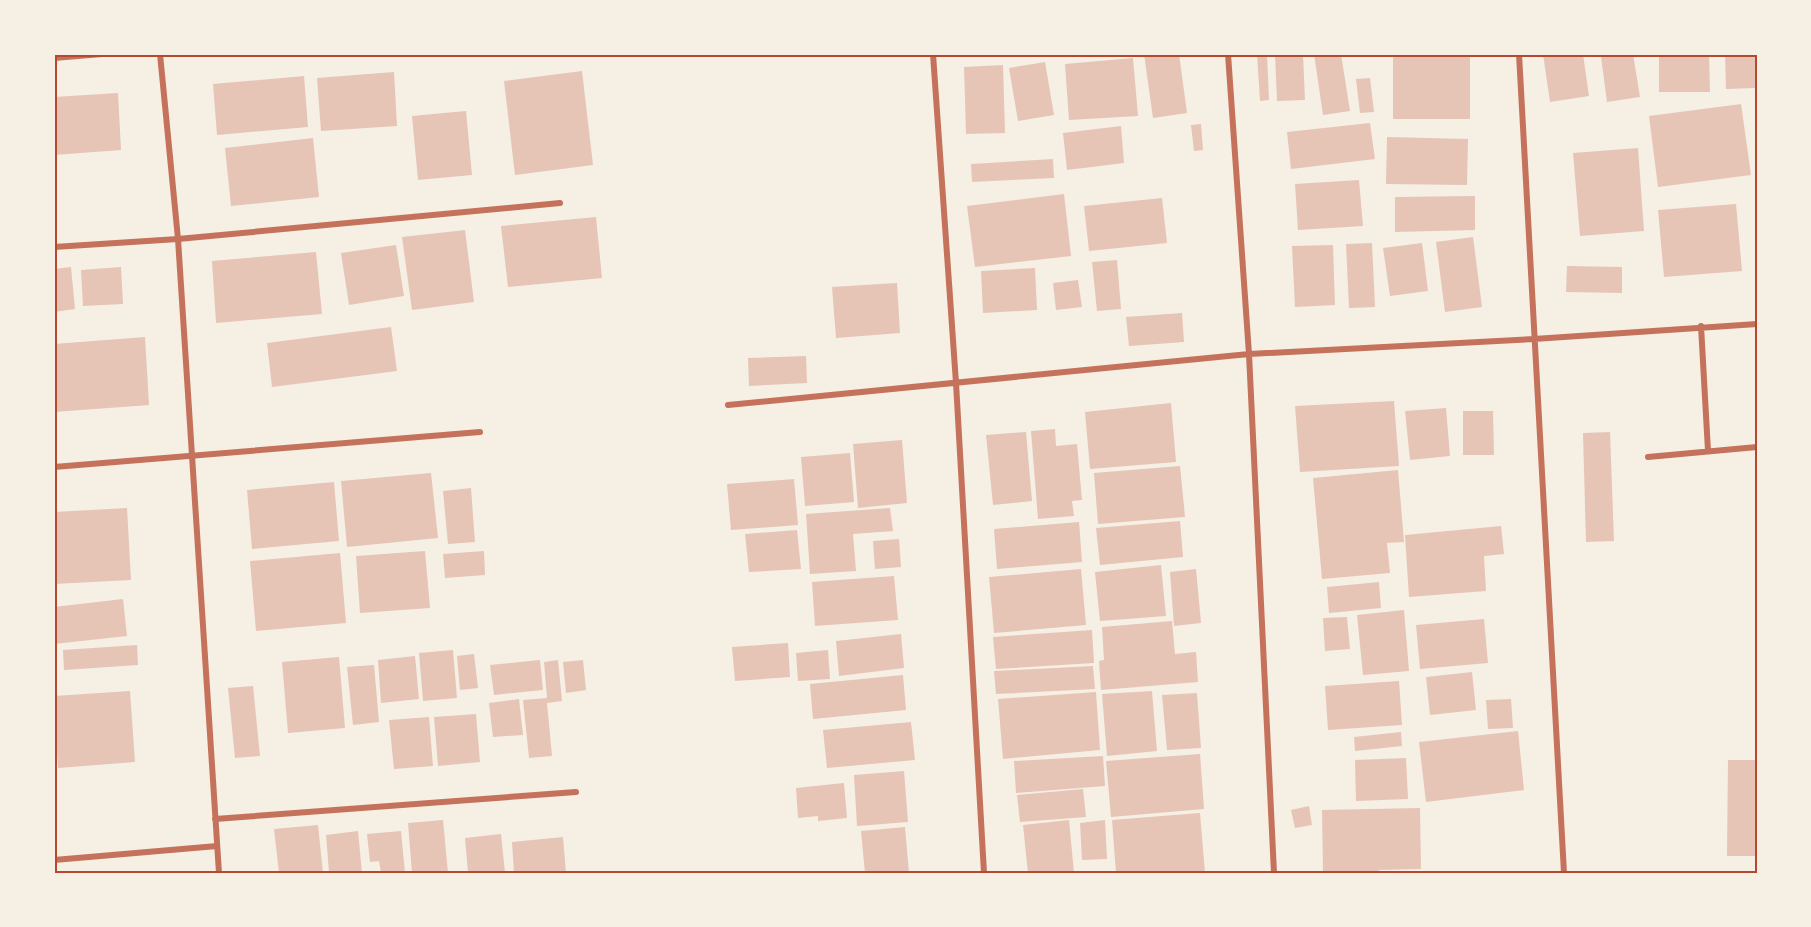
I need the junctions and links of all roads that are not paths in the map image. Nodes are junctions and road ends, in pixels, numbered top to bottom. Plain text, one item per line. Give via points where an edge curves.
1 (102, 54) edge
2 (160, 54) edge
3 (933, 54) edge
4 (1228, 54) edge
5 (1519, 54) edge
6 (54, 58) edge
7 (560, 203) dead end
8 (178, 239) junction
9 (54, 247) edge
10 (1757, 324) edge
11 (1701, 326) junction
12 (1534, 339) junction
13 (1249, 354) junction
14 (956, 383) junction
15 (728, 405) dead end
16 (480, 432) dead end
17 (1757, 447) edge
18 (1708, 451) junction
19 (192, 455) junction
20 (1648, 457) dead end
21 (54, 467) edge
22 (576, 792) dead end
23 (215, 819) junction
24 (217, 846) junction
25 (54, 860) edge
26 (219, 873) edge
27 (984, 873) edge
28 (1274, 873) edge
29 (1564, 873) edge

1 - 6 street
2 - 8 street
3 - 14 street
4 - 13 street
5 - 12 street
7 - 8 street
8 - 9 street
8 - 19 street
10 - 11 street
11 - 12 street
11 - 18 street
12 - 13 street
12 - 29 street
13 - 14 street
13 - 28 street
14 - 15 street
14 - 27 street
16 - 19 street
17 - 18 street
18 - 20 street
19 - 21 street
19 - 23 street
22 - 23 street
23 - 24 street
24 - 25 street
24 - 26 street

